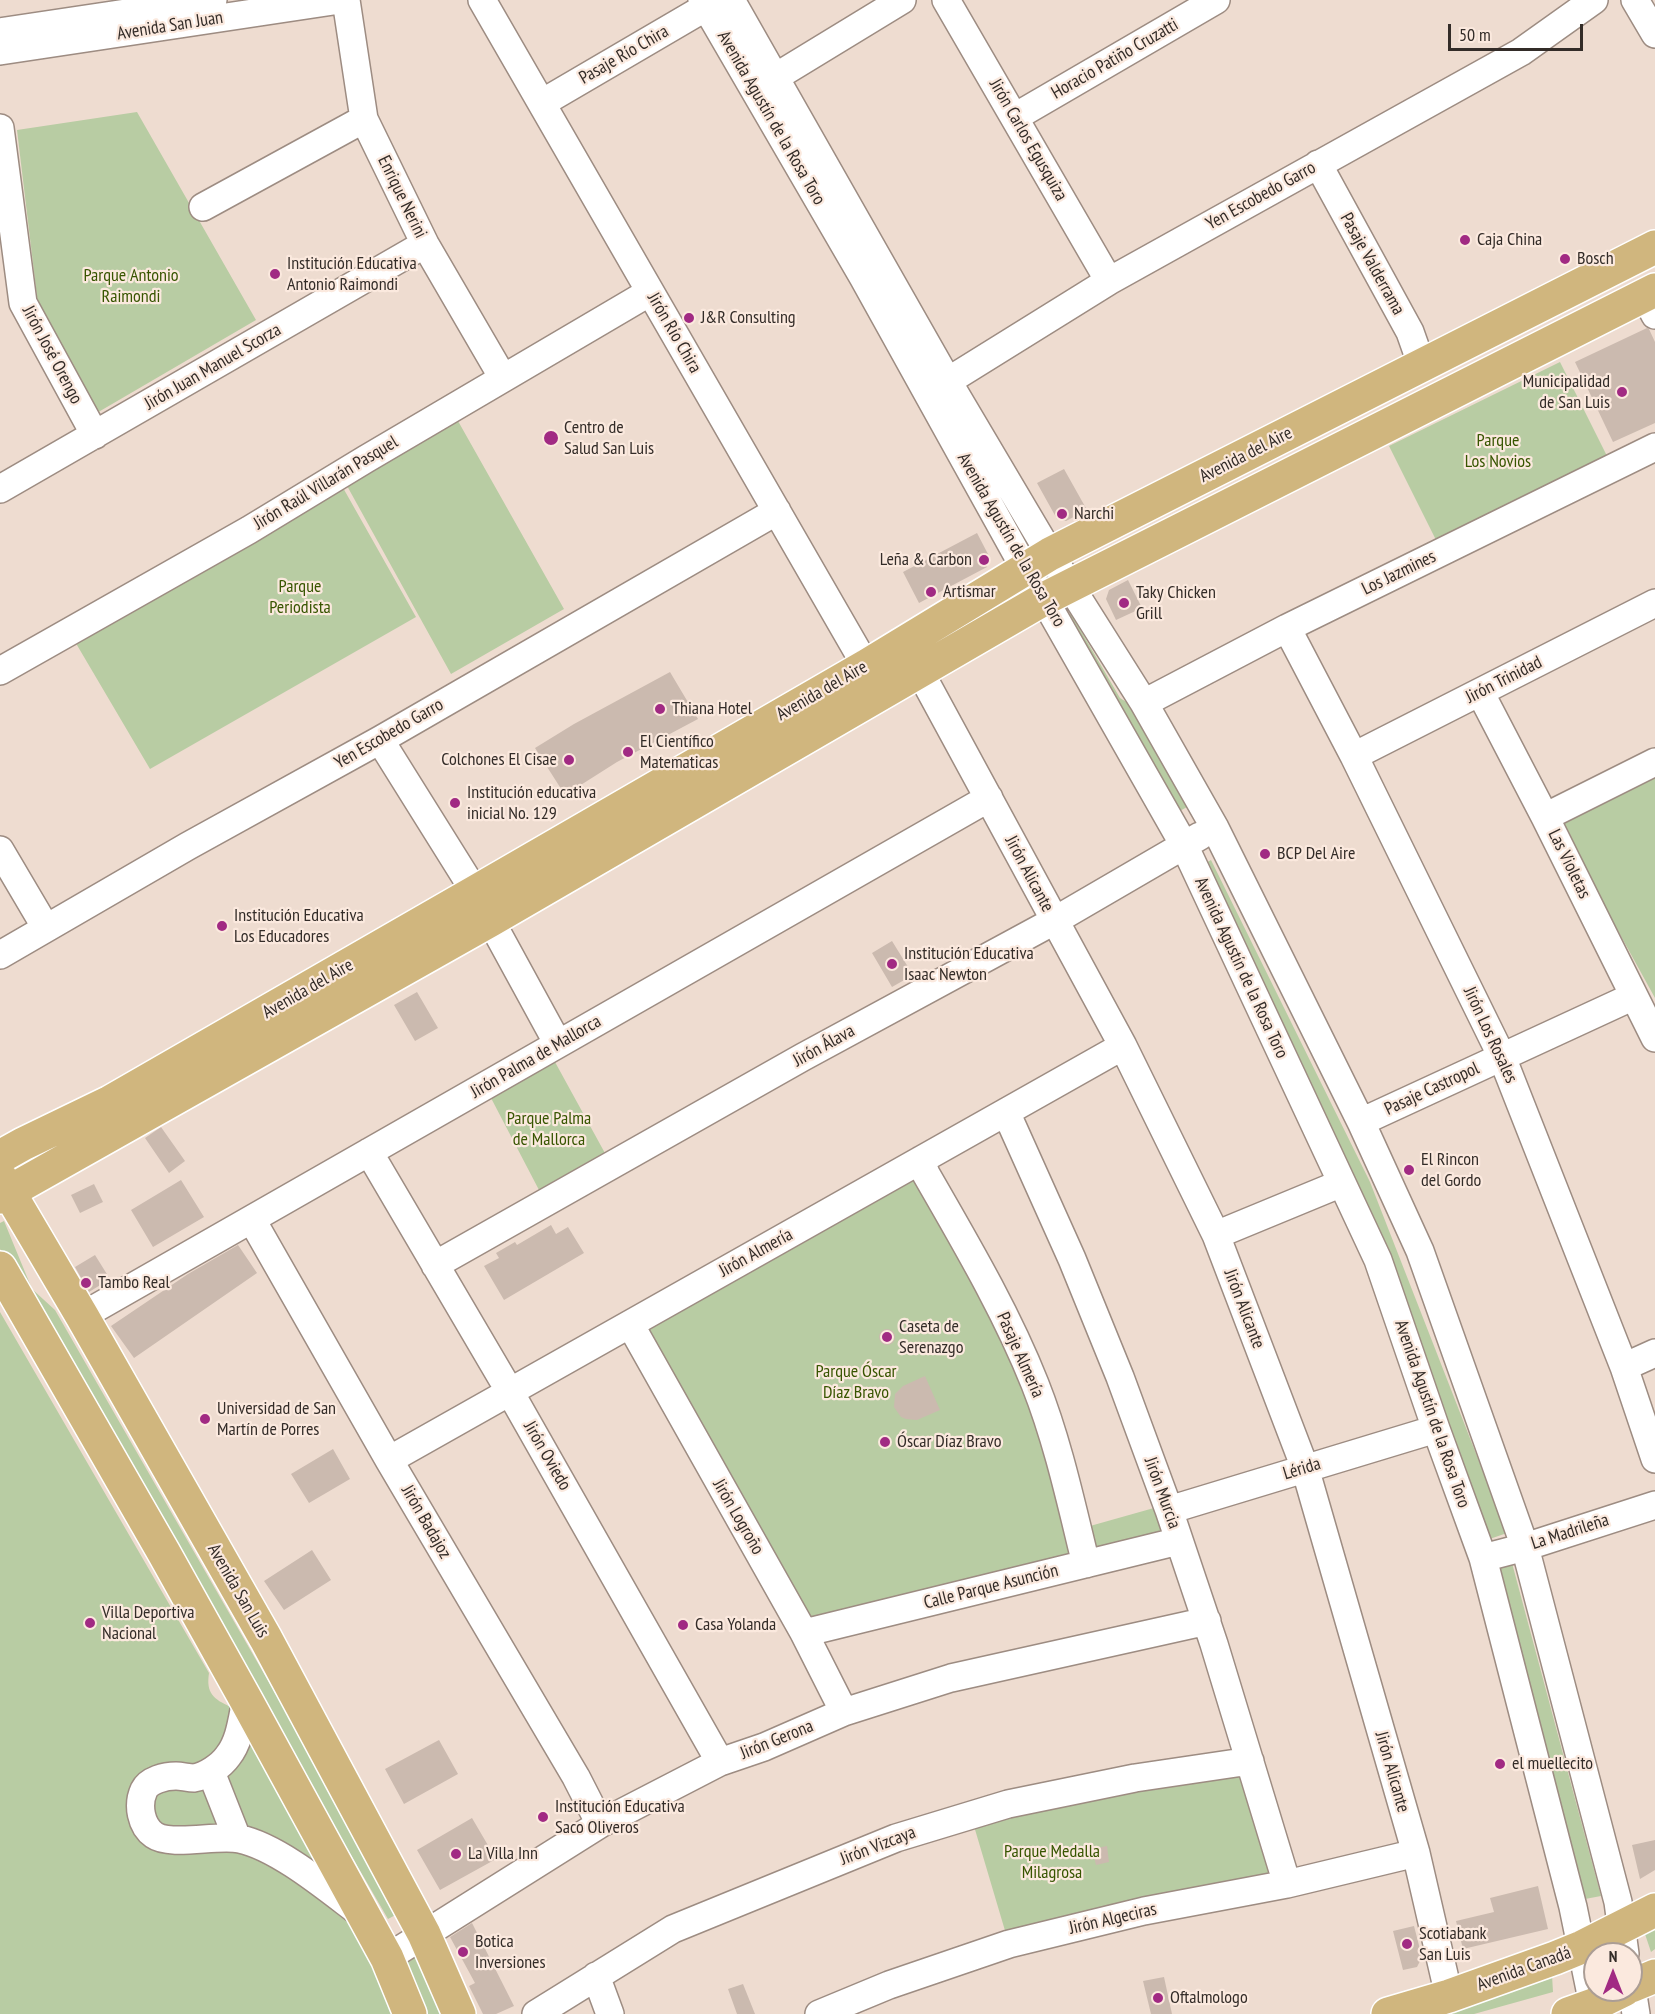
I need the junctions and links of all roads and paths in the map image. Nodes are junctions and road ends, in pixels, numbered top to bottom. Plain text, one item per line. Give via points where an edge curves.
1 (213, 0) edge
2 (340, 0) edge
3 (346, 0) edge
4 (482, 0) edge
5 (902, 0) edge
6 (946, 0) edge
7 (1216, 0) edge
8 (1594, 0) edge
9 (1635, 0) edge
10 (713, 2) edge
11 (1173, 10) edge
12 (0, 32) edge
13 (1655, 34) edge
14 (0, 51) edge
15 (774, 78) junction
16 (542, 103) junction
17 (1015, 117) junction
18 (364, 119) junction
19 (0, 128) edge
20 (1318, 164) junction
21 (5, 194) edge
22 (203, 207) dead end
23 (425, 244) junction
24 (1655, 247) edge
25 (1109, 281) junction
26 (651, 292) junction
27 (1651, 300) edge
28 (1428, 362) junction
29 (503, 378) junction
30 (938, 387) junction
31 (1450, 394) junction
32 (96, 435) junction
33 (1655, 447) edge
34 (0, 489) edge
35 (777, 512) junction
36 (1038, 561) junction
37 (1047, 598) junction
38 (1655, 603) edge
39 (1287, 628) junction
40 (866, 666) junction
41 (919, 670) junction
42 (0, 671) edge
43 (1480, 692) junction
44 (1144, 703) junction
45 (380, 740) junction
46 (1354, 756) junction
47 (1655, 762) edge
48 (989, 798) junction
49 (1545, 818) junction
50 (1215, 828) junction
51 (1184, 845) junction
52 (0, 850) edge
53 (475, 892) junction
54 (491, 921) junction
55 (1054, 921) junction
56 (46, 928) junction
57 (0, 955) edge
58 (1634, 996) junction
59 (1655, 1038) edge
60 (558, 1044) junction
61 (1123, 1046) junction
62 (1502, 1057) junction
63 (1006, 1112) junction
64 (1361, 1122) junction
65 (369, 1152) junction
66 (0, 1157) edge
67 (921, 1160) junction
68 (1341, 1183) junction
69 (3, 1189) edge
70 (252, 1220) junction
71 (1216, 1235) junction
72 (435, 1265) junction
73 (0, 1268) edge
74 (82, 1316) junction
75 (630, 1324) junction
76 (1655, 1353) edge
77 (1624, 1367) junction
78 (510, 1392) junction
79 (1436, 1429) junction
80 (1655, 1459) edge
81 (389, 1460) junction
82 (1305, 1468) junction
83 (1655, 1505) edge
84 (1169, 1510) junction
85 (1179, 1540) junction
86 (1525, 1547) junction
87 (1483, 1558) junction
88 (1086, 1563) junction
89 (1207, 1621) junction
90 (804, 1633) junction
91 (246, 1700) junction
92 (844, 1712) junction
93 (1250, 1761) junction
94 (720, 1762) junction
95 (211, 1772) junction
96 (600, 1824) junction
97 (237, 1838) junction
98 (1416, 1853) junction
99 (1287, 1884) junction
100 (1655, 1910) edge
101 (364, 1916) junction
102 (424, 1934) junction
103 (1623, 1940) edge
104 (1582, 1947) junction
105 (387, 1958) junction
106 (596, 1976) junction
107 (1449, 1996) junction
108 (1605, 2002) edge
109 (1585, 2011) edge
110 (410, 2014) edge
111 (459, 2014) edge
112 (536, 2014) edge
113 (610, 2014) edge
114 (819, 2014) edge
115 (1388, 2014) edge

1 - 12 street, Avenida San Juan
2 - 14 street, Avenida San Juan
3 - 18 street, Enrique Nerini
4 - 16 street, Jirón Río Chira
5 - 15 street
6 - 17 street, Jirón Carlos Egusquiza
7 - 11 street, Horacio Patiño Cruzatti
8 - 20 street, Yen Escobedo Garro via 1521,52
9 - 13 street
10 - 15 street, Avenida Agustín de la Rosa Toro
10 - 16 street, Pasaje Río Chira
10 - 30 street, Avenida Agustín de la Rosa Toro
11 - 17 street, Horacio Patiño Cruzatti
15 - 30 street, Avenida Agustín de la Rosa Toro
16 - 26 street, Jirón Río Chira
17 - 25 street, Jirón Carlos Egusquiza
18 - 22 street
18 - 23 street, Enrique Nerini
19 - 21 street, Jirón José Orengo
20 - 25 street, Yen Escobedo Garro
20 - 28 street, Pasaje Valderrama
21 - 32 street, Jirón José Orengo via 23,303
23 - 29 street, Enrique Nerini
23 - 32 street, Jirón Juan Manuel Scorza
24 - 28 main road, Avenida del Aire
25 - 30 street, Yen Escobedo Garro
26 - 29 street, Jirón Raúl Villarán Pasquel
26 - 35 street, Jirón Río Chira
27 - 31 main road, Avenida del Aire
28 - 31 main road via 1433,383
28 - 36 main road, Avenida del Aire
29 - 42 street, Jirón Raúl Villarán Pasquel via 249,530
30 - 36 street, Avenida Agustín de la Rosa Toro
31 - 37 main road, Avenida del Aire
32 - 34 street, Jirón Juan Manuel Scorza
33 - 39 street, Los Jazmines
35 - 40 street, Jirón Río Chira
35 - 45 street, Yen Escobedo Garro
36 - 37 street, Avenida Agustín de la Rosa Toro
36 - 40 main road, Avenida del Aire
37 - 41 main road, Avenida del Aire
37 - 44 street, Avenida Agustín de la Rosa Toro
37 - 51 street, Avenida Agustín de la Rosa Toro
38 - 43 street, Jirón Trinidad
39 - 44 street, Los Jazmines
39 - 46 street, Jirón Los Rosales
40 - 53 main road, Avenida del Aire
41 - 48 street, Jirón Alicante
41 - 54 main road, Avenida del Aire
43 - 46 street, Jirón Trinidad
43 - 49 street, Las Violetas
44 - 50 street, Avenida Agustín de la Rosa Toro
45 - 53 street
45 - 56 street, Yen Escobedo Garro
46 - 62 street, Jirón Los Rosales
47 - 49 street
48 - 55 street, Jirón Alicante
48 - 60 street, Jirón Palma de Mallorca
49 - 58 street, Las Violetas
50 - 51 street, Jirón Álava
50 - 64 street, Avenida Agustín de la Rosa Toro
51 - 55 street, Jirón Álava
51 - 68 street, Avenida Agustín de la Rosa Toro
52 - 56 street
53 - 54 street
53 - 66 main road, Avenida del Aire via 110,1102
54 - 60 street
54 - 69 main road, Avenida del Aire
55 - 61 street, Jirón Alicante
55 - 72 street, Jirón Álava via 803,1057
56 - 57 street, Yen Escobedo Garro
58 - 59 street, Las Violetas
58 - 62 street, Pasaje Castropol
60 - 65 street, Jirón Palma de Mallorca
61 - 63 street, Jirón Almería
61 - 71 street, Jirón Alicante
62 - 64 street, Pasaje Castropol
62 - 77 street, Jirón Los Rosales
63 - 67 street, Jirón Almería
63 - 84 street, Jirón Murcia via 1072,1259
64 - 86 street, Avenida Agustín de la Rosa Toro via 1420,1251
65 - 70 street, Jirón Palma de Mallorca
65 - 72 street, Jirón Oviedo
67 - 75 street, Jirón Almería
67 - 88 street, Pasaje Almería via 985,1279 1035,1385 1058,1449
68 - 71 street
68 - 79 street, Avenida Agustín de la Rosa Toro via 1378,1260
69 - 74 main road, Avenida San Luis
70 - 74 street, Jirón Palma de Mallorca
70 - 81 street, Jirón Badajoz
71 - 82 street, Jirón Alicante
72 - 78 street, Jirón Oviedo
73 - 91 main road
74 - 102 main road, Avenida San Luis via 266,1639
75 - 78 street, Jirón Almería
75 - 90 street, Jirón Logroño
76 - 77 street
77 - 80 street, Jirón Los Rosales
78 - 81 street, Jirón Almería
78 - 94 street, Jirón Oviedo
79 - 82 street, Lérida
79 - 87 street, Avenida Agustín de la Rosa Toro
81 - 96 street, Jirón Badajoz
82 - 84 street, Lérida
82 - 98 street, Jirón Alicante
83 - 86 street, La Madrileña
84 - 85 street, Jirón Murcia
85 - 88 street, Calle Parque Asunción
85 - 89 street, Jirón Murcia
86 - 87 street, La Madrileña
86 - 103 street, Avenida Agustín de la Rosa Toro via 1618,1902
87 - 104 street, Avenida Agustín de la Rosa Toro
88 - 90 street, Calle Parque Asunción
89 - 92 street, Jirón Gerona via 951,1678
89 - 93 street, Jirón Murcia
90 - 92 street, Jirón Logroño
91 - 95 street via 238,1738 228,1756
91 - 101 main road
92 - 94 street, Jirón Gerona
93 - 99 street, Jirón Murcia
93 - 106 street, Jirón Vizcaya via 1135,1778 1008,1804 896,1838 673,1929
94 - 96 street, Jirón Gerona
95 - 97 street
95 - 97 street via 194,1778 157,1779 145,1787 140,1799 146,1829 171,1840
96 - 102 street, Jirón Gerona
97 - 101 street via 289,1862
98 - 99 street, Jirón Algeciras
98 - 107 street, Jirón Alicante
99 - 114 street, Jirón Algeciras via 1144,1911 1009,1944 889,1985
100 - 103 main road, Avenida Canadá
101 - 105 main road
102 - 105 street, Jirón Gerona
102 - 111 main road, Avenida San Luis
103 - 104 main road, Avenida Canadá
104 - 107 main road, Avenida Canadá
104 - 109 street, Avenida Agustín de la Rosa Toro
105 - 110 main road
106 - 112 street, Jirón Vizcaya
106 - 113 street
107 - 115 main road, Avenida Canadá
108 - 109 main road

